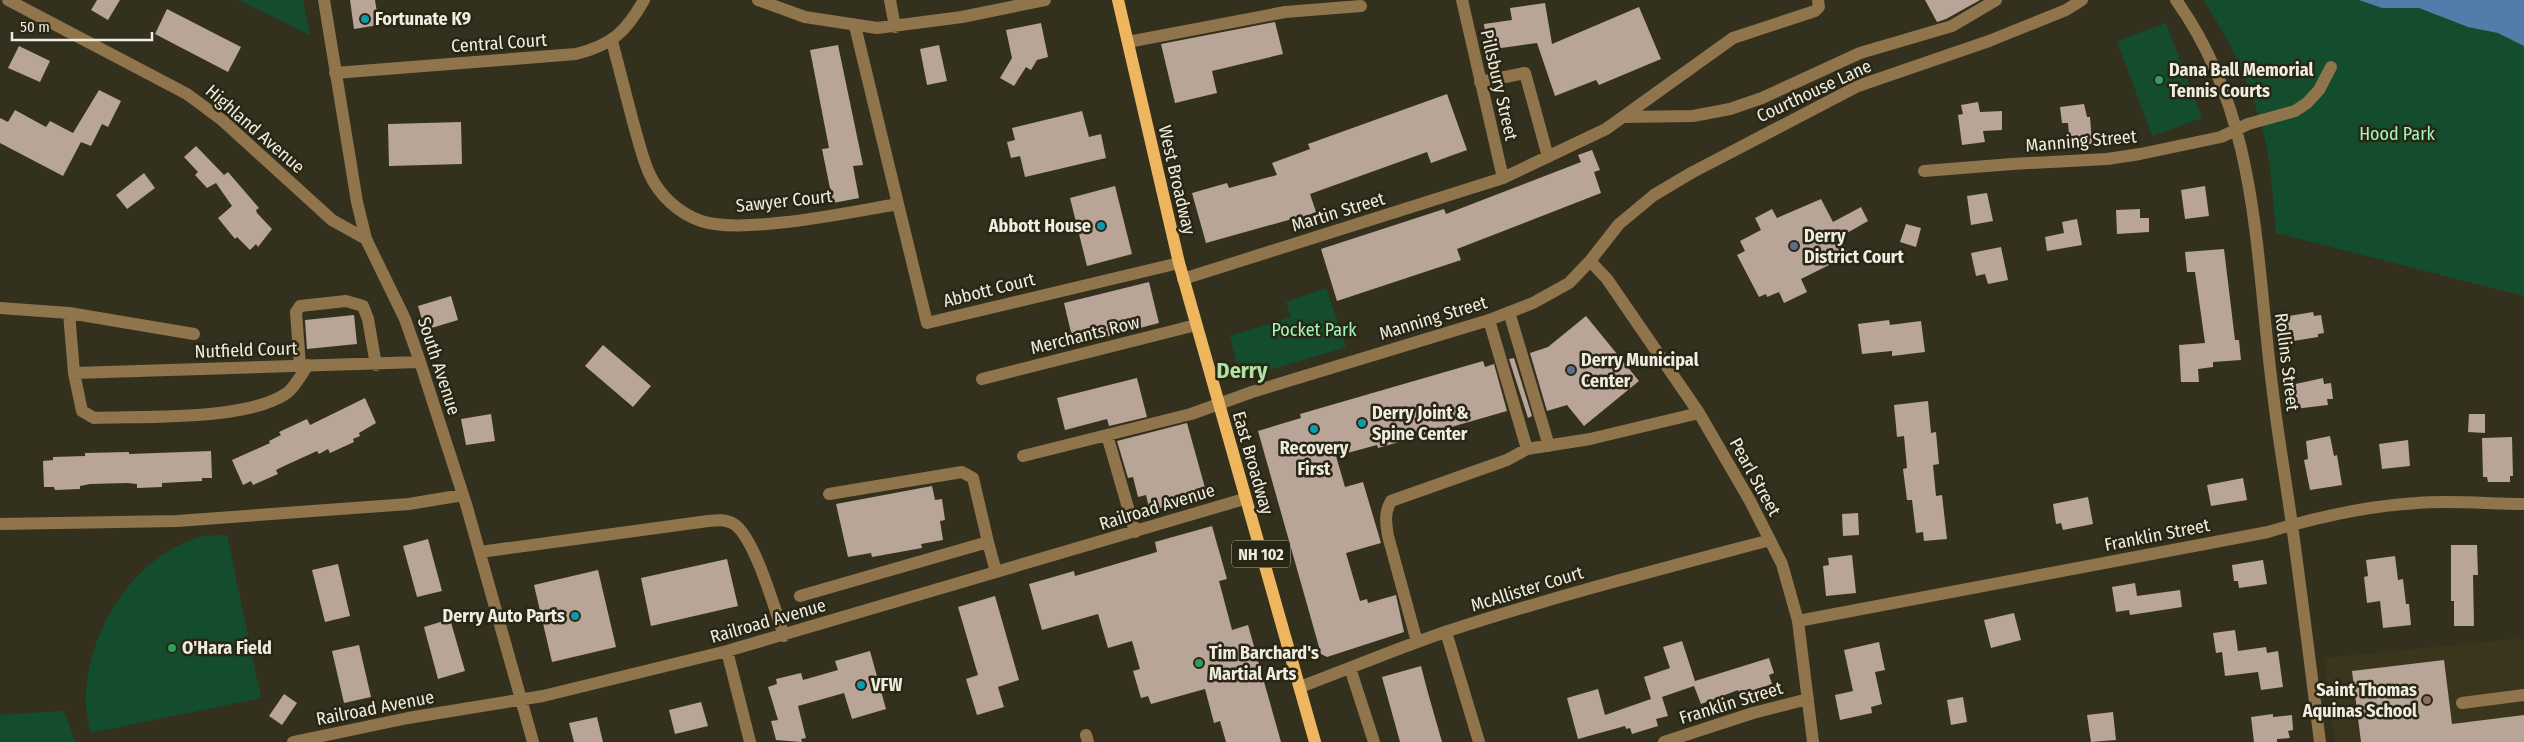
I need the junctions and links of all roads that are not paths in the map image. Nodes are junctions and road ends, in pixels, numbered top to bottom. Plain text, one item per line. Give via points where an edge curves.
1 (8, 0) edge
2 (324, 0) edge
3 (644, 0) edge
4 (758, 0) edge
5 (890, 0) edge
6 (1045, 0) edge
7 (1118, 0) edge
8 (1462, 0) edge
9 (1996, 0) edge
10 (2082, 0) edge
11 (2176, 0) edge
12 (1819, 3) edge
13 (1361, 6) dead end
14 (855, 26) junction
15 (895, 27) junction
16 (612, 41) junction
17 (1128, 42) junction
18 (2331, 67) dead end
19 (335, 73) junction
20 (1480, 82) junction
21 (1624, 117) junction
22 (2238, 129) junction
23 (1548, 157) junction
24 (1924, 171) dead end
25 (1503, 178) junction
26 (898, 204) junction
27 (366, 239) junction
28 (1590, 261) junction
29 (1179, 263) junction
30 (1183, 279) junction
31 (0, 308) edge
32 (1509, 312) junction
33 (69, 313) junction
34 (1489, 320) junction
35 (1196, 326) junction
36 (194, 334) dead end
37 (420, 362) junction
38 (304, 365) junction
39 (376, 365) junction
40 (1208, 366) joint
41 (74, 373) junction
42 (982, 379) dead end
43 (1218, 404) junction
44 (1699, 412) junction
45 (1107, 435) junction
46 (1549, 446) junction
47 (1527, 449) junction
48 (1023, 456) dead end
49 (829, 494) dead end
50 (463, 495) junction
51 (1244, 499) junction
52 (2524, 504) edge
53 (0, 524) edge
54 (2292, 525) junction
55 (1135, 532) junction
56 (1770, 540) junction
57 (988, 542) junction
58 (480, 552) junction
59 (996, 572) junction
60 (800, 596) dead end
61 (1798, 621) junction
62 (1446, 632) junction
63 (784, 636) junction
64 (1416, 642) junction
65 (727, 651) junction
66 (1350, 668) junction
67 (1300, 687) junction
68 (2524, 695) edge
69 (522, 699) junction
70 (1808, 699) junction
71 (2462, 703) dead end
72 (293, 742) edge
73 (533, 742) edge
74 (750, 742) edge
75 (1314, 742) edge
76 (1374, 742) edge
77 (1479, 742) edge
78 (1664, 742) edge
79 (1812, 742) edge
80 (2320, 742) edge

1 - 27 street, Highland Avenue via 187,94 222,120 332,220
2 - 19 street, South Avenue
3 - 16 street, Central Court via 626,28
4 - 14 street via 805,17
5 - 15 street
6 - 15 street
7 - 17 main road, West Broadway / NH 102
8 - 20 street, Pillsbury Street
9 - 21 street via 1952,26 1860,53 1762,98 1730,109 1693,116
10 - 28 street, Courthouse Lane via 2011,33 1858,86 1729,152 1654,195 1619,224
11 - 22 street, Rollins Street via 2211,59
12 - 21 street, Martin Street via 1814,11 1732,38
13 - 17 street via 1285,12
14 - 15 street
14 - 26 street
16 - 19 street, Central Court via 595,49 551,57
16 - 26 street, Sawyer Court via 649,174 660,192 688,214 702,221 742,225
17 - 29 main road, West Broadway / NH 102
18 - 22 street, Manning Street via 2319,90 2307,103
19 - 27 street, South Avenue
20 - 23 street via 1524,73
20 - 25 street, Pillsbury Street
21 - 23 street, Martin Street
22 - 24 street, Manning Street via 2221,137 2107,159
22 - 54 street, Rollins Street via 2252,199 2263,319
23 - 25 street, Martin Street
25 - 30 street, Martin Street
26 - 29 street, Abbott Court via 927,323
27 - 37 street, South Avenue via 405,319
28 - 32 street, Manning Street via 1568,283
28 - 44 street, Pearl Street via 1607,279
29 - 30 main road, West Broadway / NH 102
30 - 35 main road, West Broadway / NH 102
31 - 33 street
32 - 34 street, Manning Street
32 - 46 street
33 - 36 street
33 - 41 street
34 - 43 street, Manning Street
34 - 47 street
35 - 40 main road, West Broadway / NH 102
35 - 42 street, Merchants Row
37 - 39 street, Nutfield Court
37 - 50 street, South Avenue
38 - 39 street, Nutfield Court
38 - 39 street via 296,312 300,306 346,301 363,306
38 - 41 street, Nutfield Court
38 - 41 street via 288,393 227,413 94,418 82,411
40 - 43 main road, East Broadway / NH 102
43 - 45 street, Manning Street
43 - 51 main road, East Broadway / NH 102
44 - 46 street
44 - 56 street, Pearl Street
45 - 48 street, Manning Street
45 - 55 street
46 - 47 street
47 - 64 street via 1507,460 1390,501 1386,520 1388,536
49 - 57 street via 962,472 973,478
50 - 53 street via 409,504 177,521
50 - 58 street, South Avenue
51 - 55 street, Railroad Avenue
51 - 67 main road, East Broadway / NH 102
52 - 54 street, Franklin Street via 2418,503 2349,511
54 - 61 street, Franklin Street
54 - 80 street, Rollins Street
55 - 59 street, Railroad Avenue
56 - 61 street, Pearl Street via 1782,564
56 - 62 street, McAllister Court via 1564,595
57 - 59 street
57 - 60 street
58 - 63 street via 708,521 732,523 742,530 750,546
58 - 69 street, South Avenue
59 - 63 street, Railroad Avenue
61 - 70 street, Pearl Street
62 - 64 street, McAllister Court
62 - 77 street
63 - 65 street, Railroad Avenue
64 - 66 street, McAllister Court
65 - 69 street, Railroad Avenue
65 - 74 street
66 - 67 street, McAllister Court
66 - 76 street
67 - 75 main road, East Broadway / NH 102
68 - 71 street
69 - 72 street, Railroad Avenue
69 - 73 street, South Avenue
70 - 78 street, Franklin Street
70 - 79 street, Pearl Street

